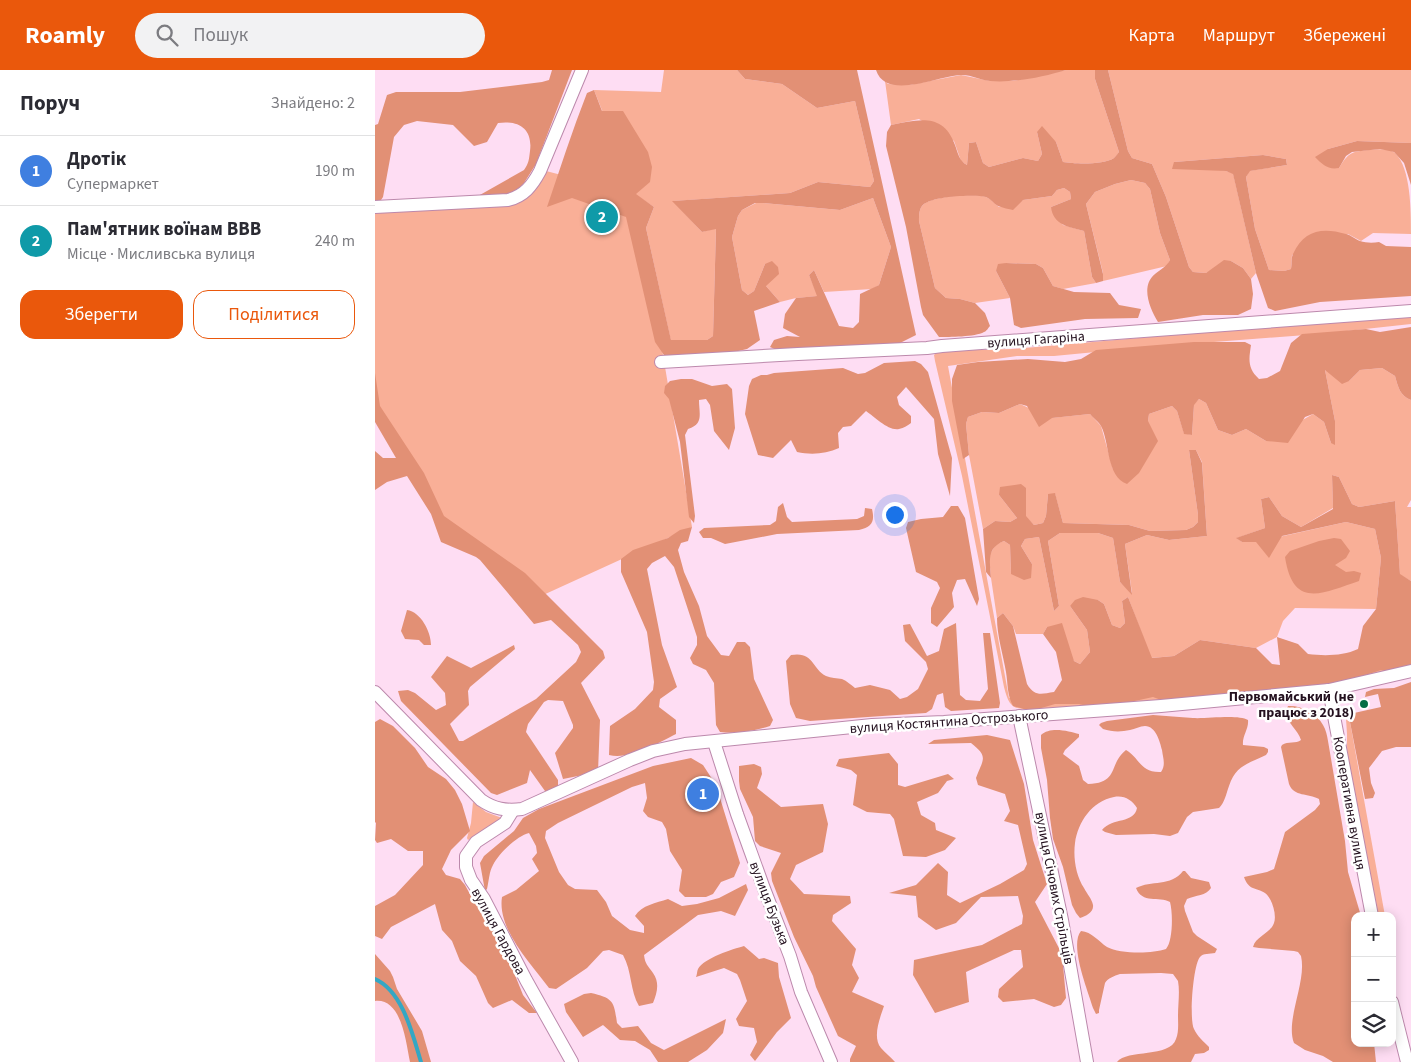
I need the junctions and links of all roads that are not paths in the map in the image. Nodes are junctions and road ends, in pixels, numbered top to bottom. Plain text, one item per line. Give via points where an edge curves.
1 (582, 70) edge
2 (375, 207) edge
3 (1411, 311) edge
4 (661, 362) dead end
5 (1411, 671) edge
6 (1329, 690) junction
7 (375, 692) edge
8 (1019, 716) junction
9 (714, 742) junction
10 (513, 810) junction
11 (1371, 912) edge
12 (1396, 1018) edge
13 (572, 1062) edge
14 (831, 1062) edge
15 (1087, 1062) edge
16 (1407, 1062) edge

1 - 2 street via 540,171 523,194 508,200
3 - 4 street, вулиця Гагаріна via 927,348
5 - 6 street, вулиця Костянтина Острозького
6 - 8 street, вулиця Костянтина Острозького
6 - 11 street, Кооперативна вулиця
7 - 10 street, вулиця Костянтина Острозького via 481,800 489,806
8 - 9 street, вулиця Костянтина Острозького via 872,725
8 - 15 street, вулиця Січових Стрільців via 1062,920
9 - 10 street, вулиця Костянтина Острозького via 653,751 522,809
9 - 14 street, вулиця Бузька via 804,999
10 - 13 street, вулиця Гардова via 505,823 476,842 466,856 466,866
12 - 16 street

